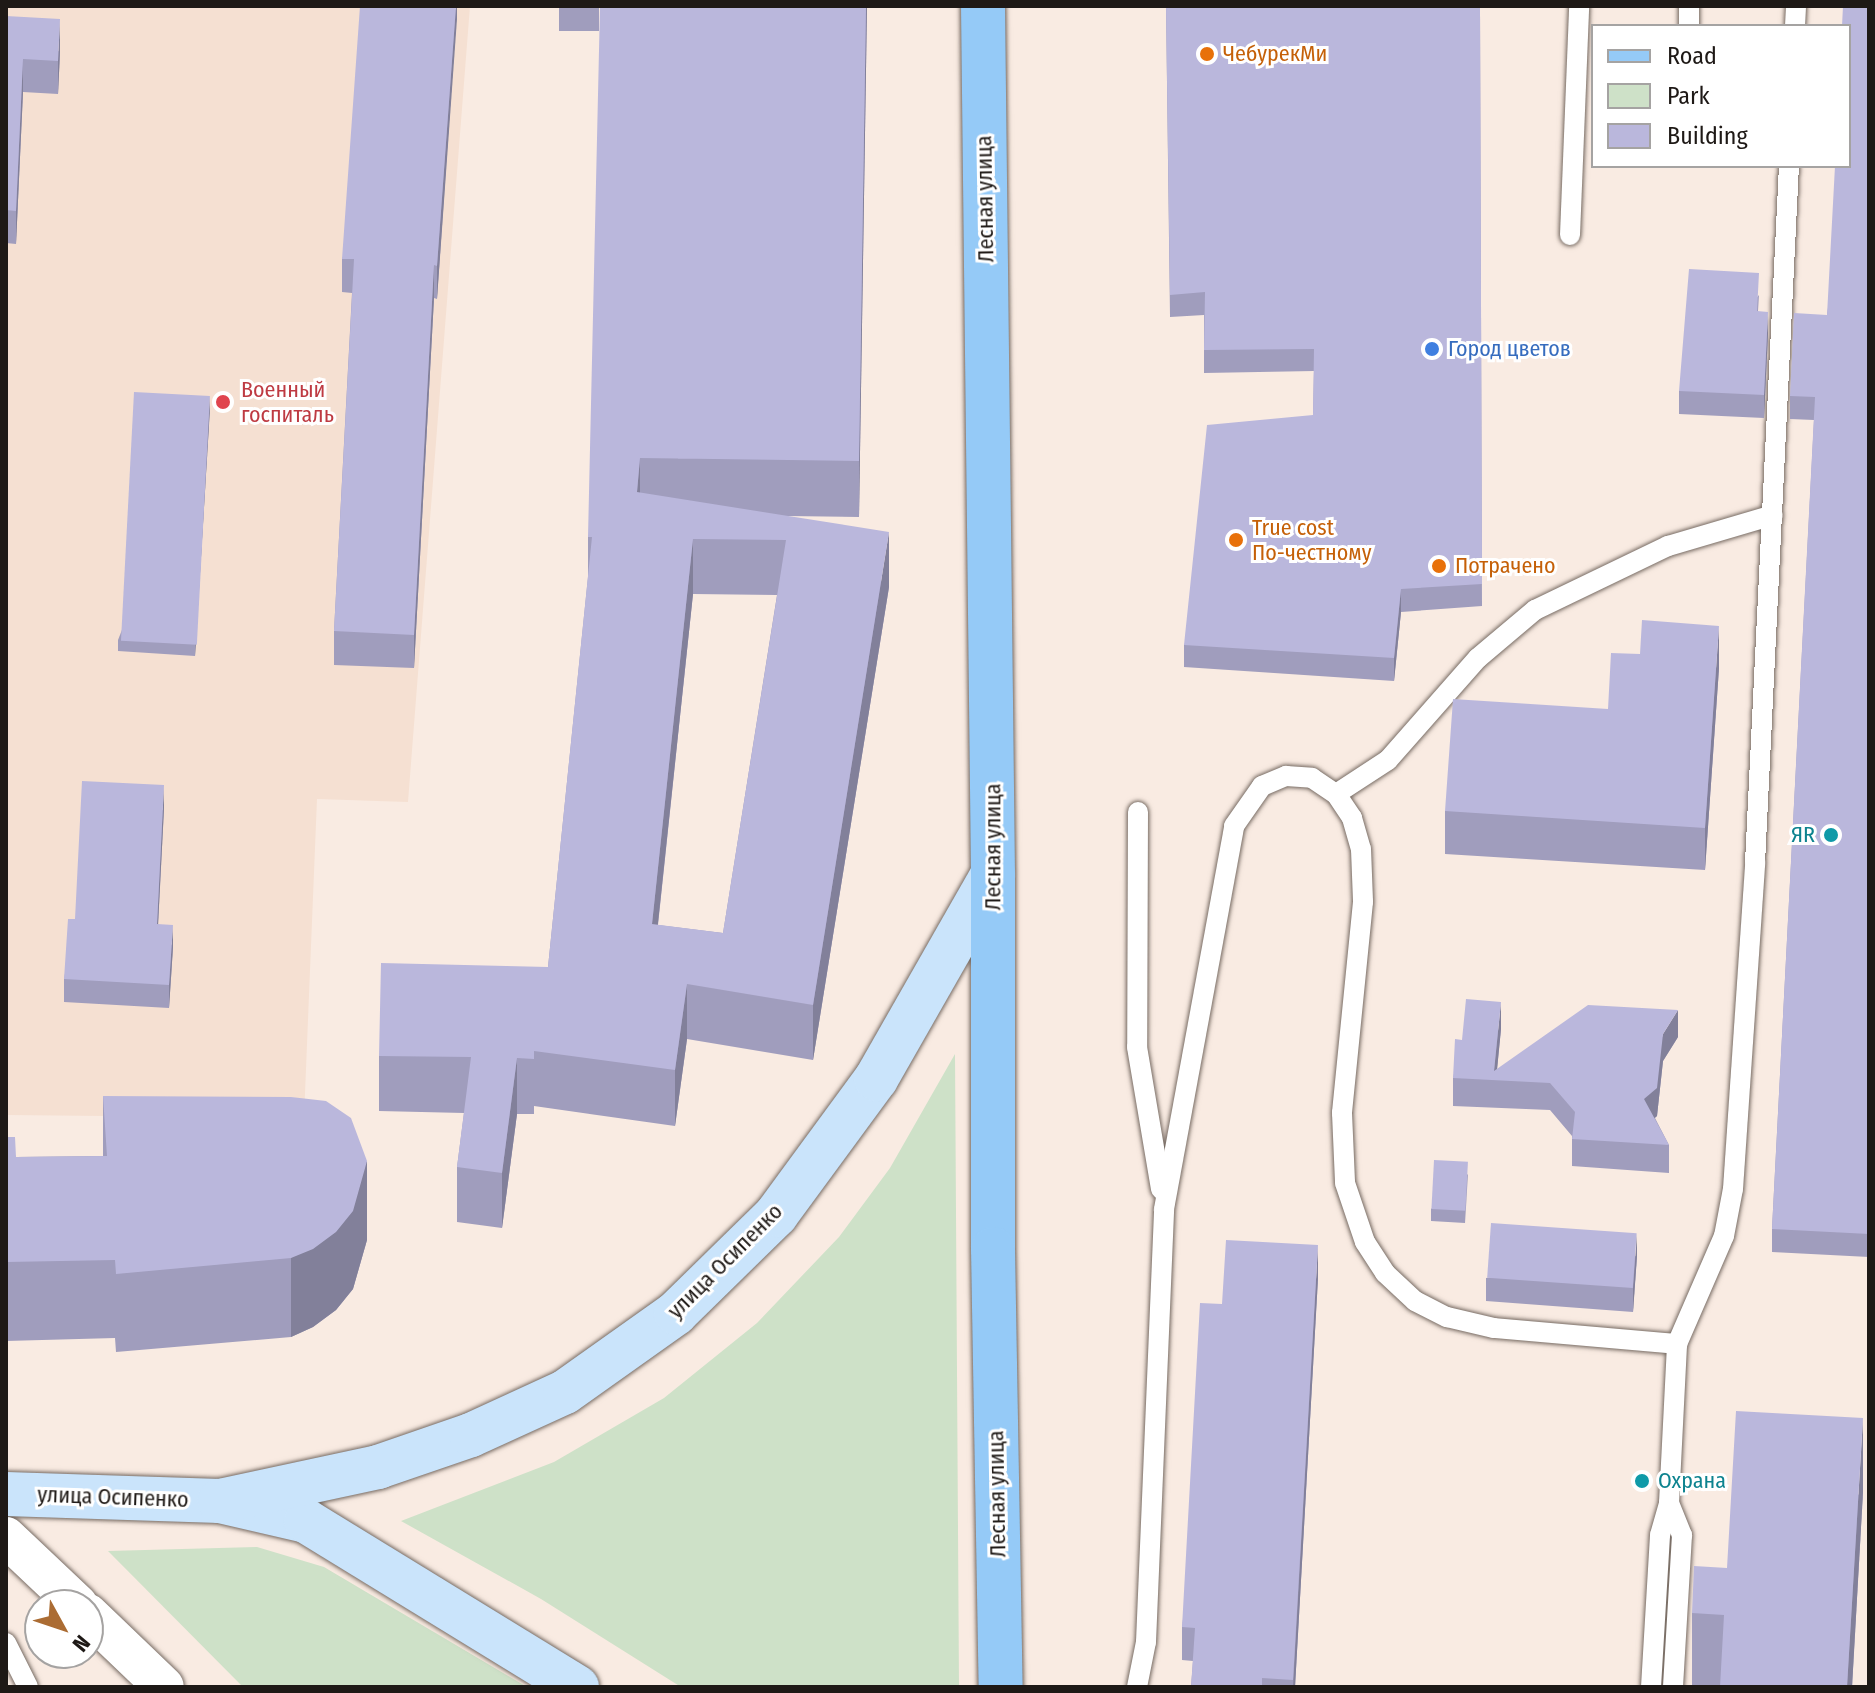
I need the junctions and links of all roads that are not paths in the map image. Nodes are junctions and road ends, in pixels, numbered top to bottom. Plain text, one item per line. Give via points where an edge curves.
1 (983, 6) edge
2 (1579, 6) edge
3 (1789, 168) edge
4 (1570, 235) dead end
5 (1773, 515) junction
6 (1336, 794) junction
7 (1138, 812) dead end
8 (993, 874) junction
9 (1164, 1209) junction
10 (1677, 1344) junction
11 (6, 1494) edge
12 (220, 1501) junction
13 (1669, 1503) junction
14 (6, 1537) edge
15 (61, 1589) edge
16 (104, 1629) edge
17 (6, 1643) edge
18 (28, 1687) edge
19 (164, 1687) edge
20 (577, 1687) edge
21 (1001, 1687) edge
22 (1137, 1687) edge
23 (1651, 1687) edge
24 (1673, 1687) edge

1 - 8 main road, Лесная улица
2 - 4 lane
3 - 5 lane
5 - 6 lane via 1668,546 1535,610 1478,658 1388,760
5 - 10 lane via 1733,1189 1724,1236
6 - 9 lane via 1312,778 1286,776 1262,786 1234,826
6 - 10 lane via 1352,818 1361,849 1363,902 1342,1113 1345,1183 1365,1242 1385,1273 1415,1301 1447,1317 1494,1328
7 - 9 lane via 1137,1047
8 - 12 main road, улица Осипенко via 876,1079 776,1215 676,1313 565,1392 471,1435 378,1467
8 - 21 main road, Лесная улица
9 - 22 lane via 1146,1642
10 - 13 lane
11 - 12 main road, улица Осипенко
12 - 20 main road, улица Осипенко via 306,1521
13 - 23 lane via 1660,1535
13 - 24 lane via 1682,1535
14 - 15 street
16 - 19 street
17 - 18 lane

